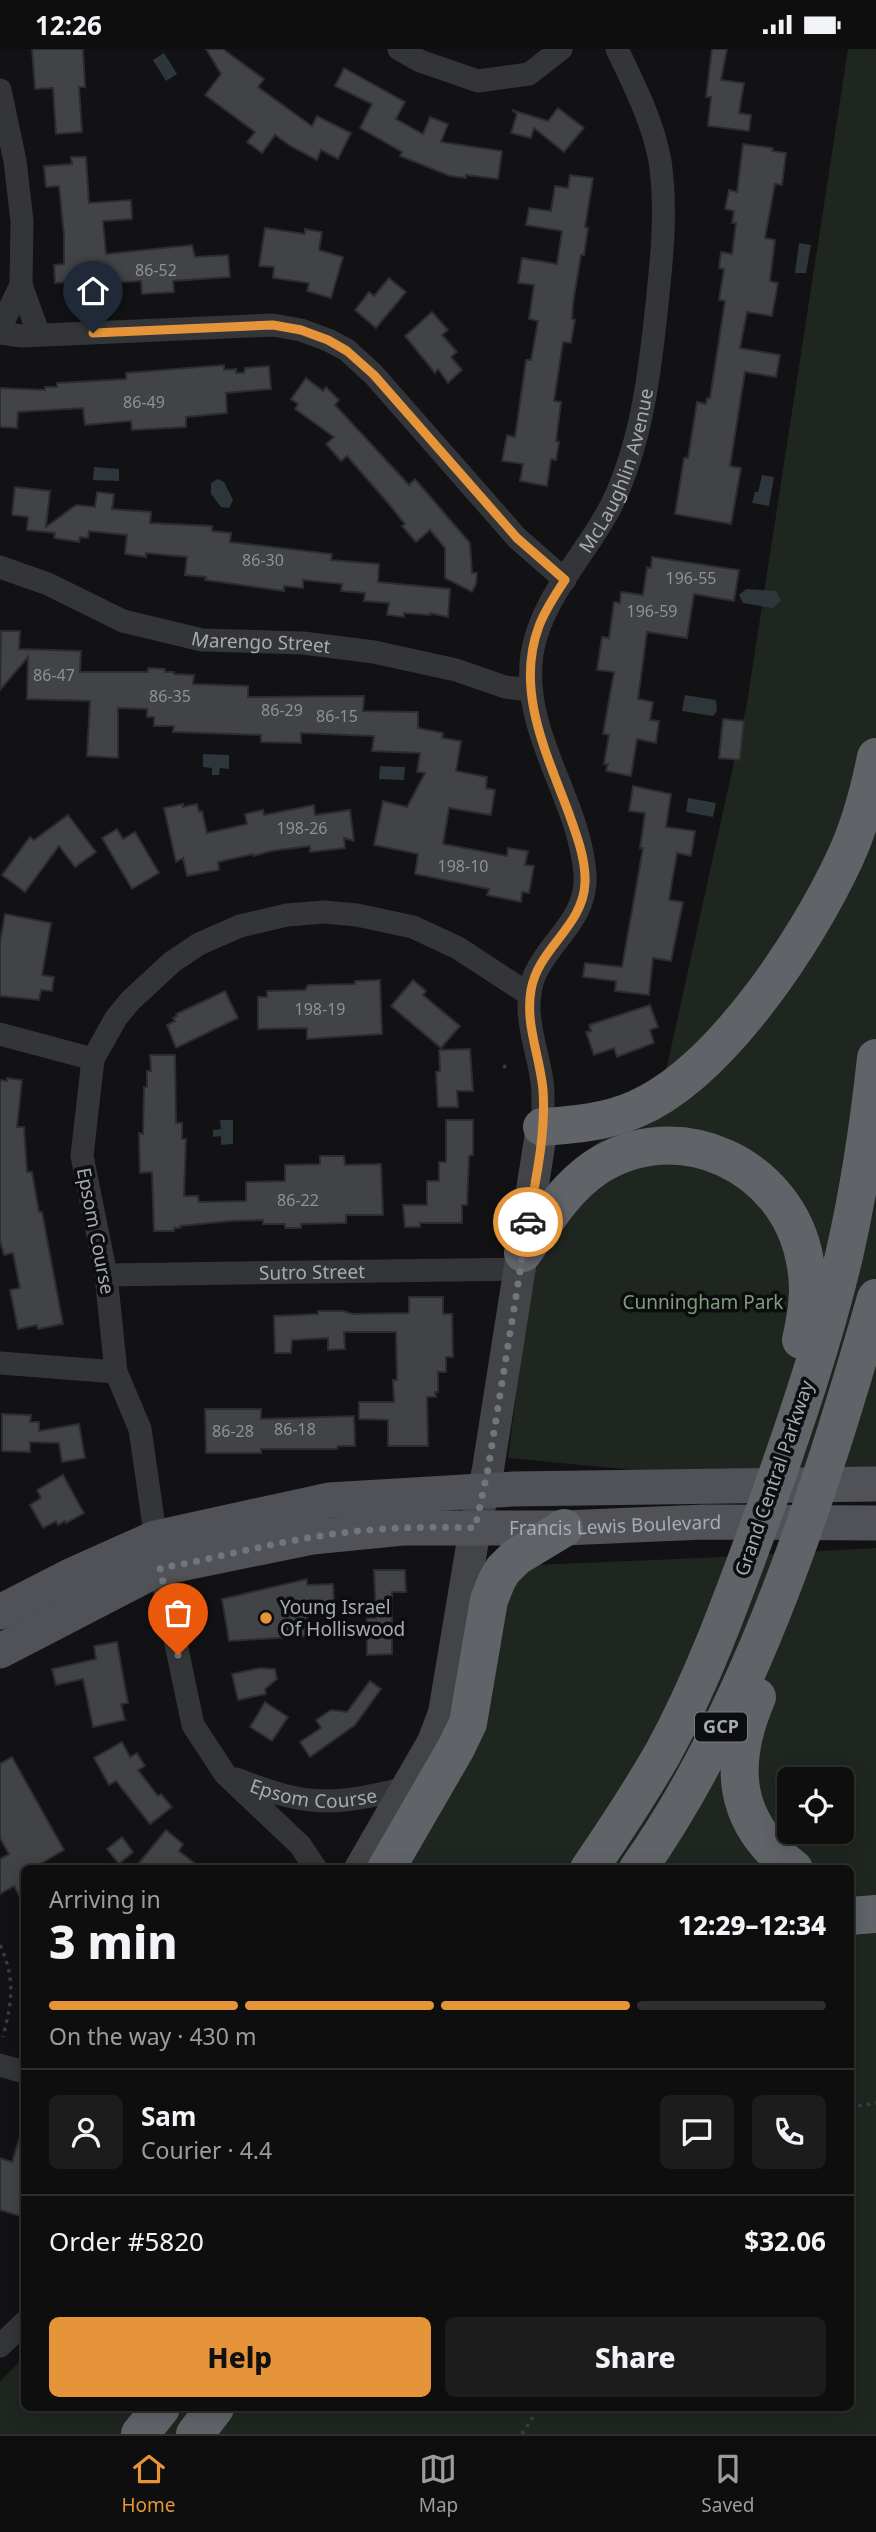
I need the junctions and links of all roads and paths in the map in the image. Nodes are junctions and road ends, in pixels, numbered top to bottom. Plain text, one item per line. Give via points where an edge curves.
1 (399, 49) edge
2 (561, 49) edge
3 (617, 49) edge
4 (0, 90) edge
5 (21, 285) junction
6 (0, 331) edge
7 (38, 335) junction
8 (0, 567) edge
9 (565, 580) junction
10 (530, 690) junction
11 (876, 757) edge
12 (530, 995) junction
13 (0, 1034) edge
14 (876, 1058) edge
15 (93, 1059) junction
16 (510, 1065) dead end
17 (503, 1067) dead end
18 (542, 1127) junction
19 (522, 1261) junction
20 (106, 1275) junction
21 (876, 1298) edge
22 (876, 1353) edge
23 (0, 1363) edge
24 (116, 1372) junction
25 (780, 1438) junction
26 (831, 1444) junction
27 (876, 1484) edge
28 (483, 1490) junction
29 (876, 1523) edge
30 (475, 1528) junction
31 (564, 1528) junction
32 (158, 1553) junction
33 (785, 1576) junction
34 (0, 1612) edge
35 (0, 1651) edge
36 (225, 1774) junction
37 (406, 1789) junction
38 (630, 1810) junction
39 (313, 1865) edge
40 (362, 1865) edge
41 (388, 1865) edge
42 (575, 1865) edge
43 (592, 1865) edge
44 (641, 1865) edge
45 (790, 1865) edge
46 (854, 1888) edge
47 (876, 1889) edge
48 (876, 1914) edge
49 (854, 1916) edge
50 (0, 1945) edge
51 (3, 2037) dead end
52 (0, 2065) edge
53 (21, 2071) edge
54 (876, 2103) edge
55 (854, 2106) edge
56 (21, 2326) edge
57 (0, 2346) edge
58 (213, 2411) edge
59 (537, 2411) edge
60 (195, 2434) edge
61 (522, 2434) edge

1 - 2 street via 478,81 529,74
3 - 9 street, McLaughlin Avenue via 640,98 659,158 663,197 659,294 631,452 610,508
4 - 5 street via 22,221
5 - 6 street
5 - 7 street
6 - 7 street
7 - 9 street via 273,325 328,340 374,375 517,538
8 - 10 street, Marengo Street via 48,584 123,621 201,640 303,643 374,652
9 - 10 street, McLaughlin Avenue via 538,628
10 - 12 street, McLaughlin Avenue via 538,730 578,839 585,883 576,915 544,959
11 - 18 highway via 864,810 835,879 788,957 735,1028 677,1084 636,1109 576,1125
12 - 15 street, Epsom Course via 458,948 413,927 357,915 287,915 240,926 172,961 130,1001
12 - 18 street, McLaughlin Avenue via 531,1029 543,1092
13 - 15 street
14 - 25 highway, Grand Central Parkway via 858,1188 827,1325
15 - 20 street, Epsom Course via 82,1156
16 - 17 path
18 - 19 street, McLaughlin Avenue
19 - 20 street, Sutro Street
19 - 25 highway via 572,1186 596,1167 636,1149 696,1148 751,1172 790,1220 802,1247 807,1279 808,1305
19 - 28 street, McLaughlin Avenue
20 - 24 street, Epsom Course
21 - 26 highway, GCP
22 - 26 highway
23 - 24 street
24 - 32 street, Epsom Course via 139,1429
25 - 38 highway, Grand Central Parkway / GCP via 749,1553 694,1688
26 - 33 highway, GCP
27 - 28 main road, Francis Lewis Boulevard
28 - 30 street, McLaughlin Avenue
28 - 32 main road, Francis Lewis Boulevard via 329,1500
29 - 31 main road, Francis Lewis Boulevard via 704,1522
30 - 31 main road, Francis Lewis Boulevard
30 - 32 main road, Francis Lewis Boulevard via 349,1532 194,1562
30 - 37 street via 444,1713
31 - 41 highway via 516,1557 497,1580 489,1600 468,1723
32 - 34 main road, Francis Lewis Boulevard via 70,1576
32 - 35 main road, Francis Lewis Boulevard
32 - 36 street, Epsom Course via 193,1725
33 - 44 highway, GCP via 706,1756
33 - 45 highway via 769,1667 741,1743 739,1777 752,1824
36 - 37 street, Epsom Course via 308,1802 343,1802
36 - 39 street, Epsom Course via 300,1845
37 - 40 street
38 - 42 highway
38 - 43 highway, Grand Central Parkway / GCP
46 - 47 highway
48 - 49 highway
50 - 51 path via 13,1992
52 - 53 street
54 - 55 path
56 - 57 street
58 - 60 highway
59 - 61 path

